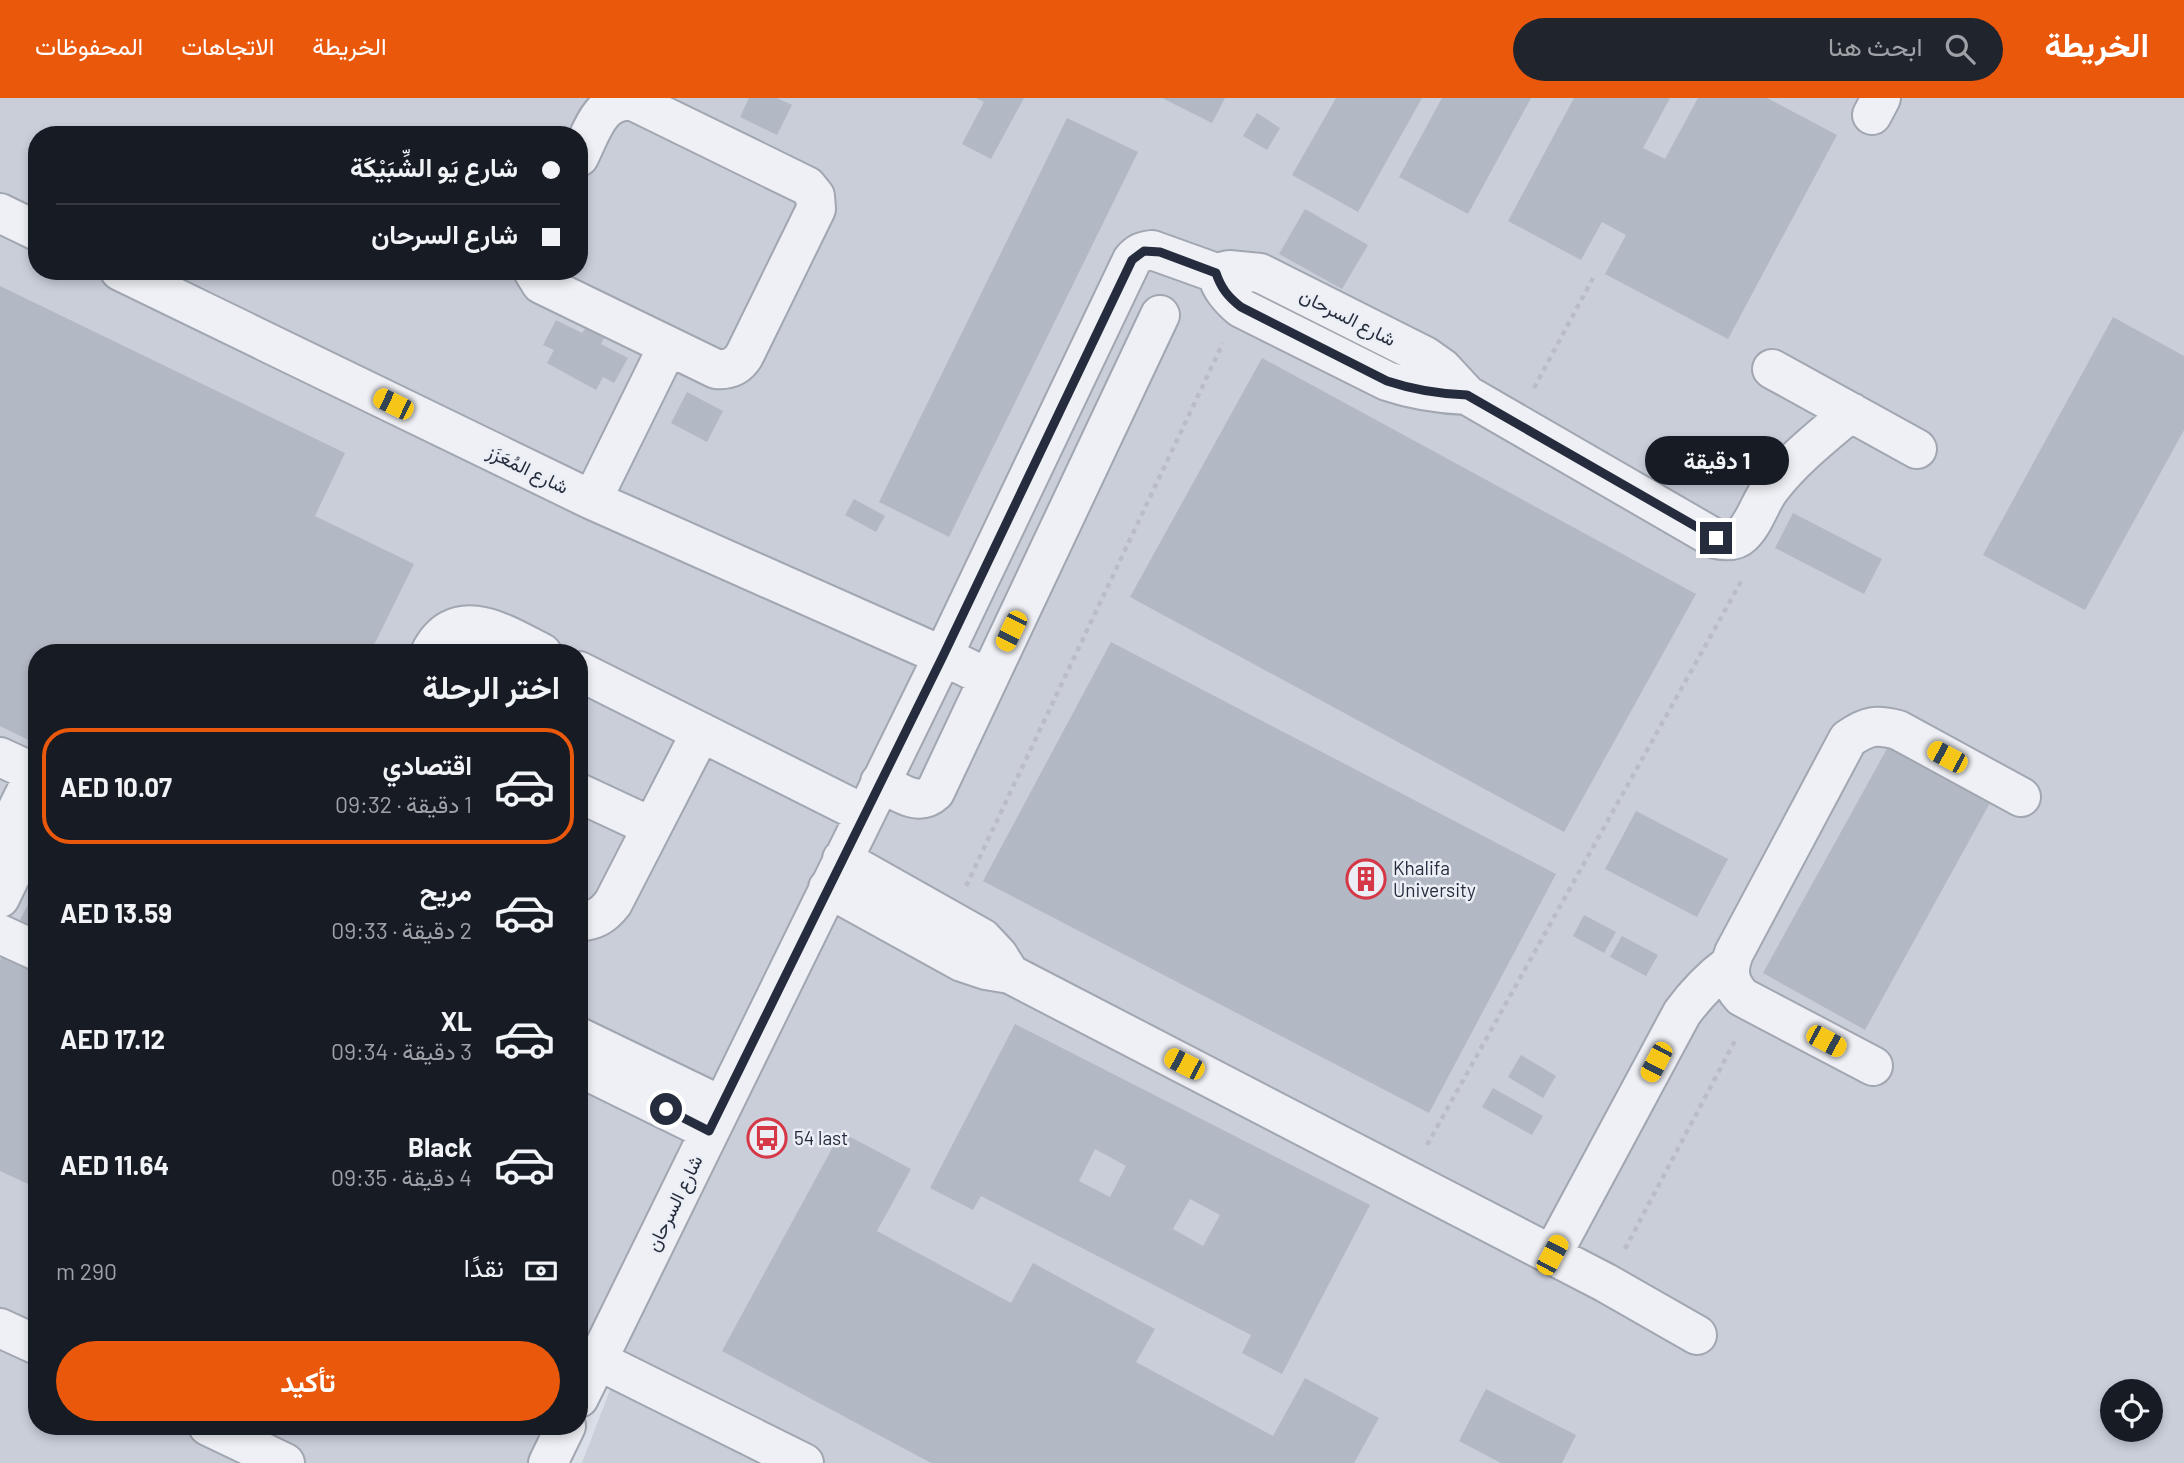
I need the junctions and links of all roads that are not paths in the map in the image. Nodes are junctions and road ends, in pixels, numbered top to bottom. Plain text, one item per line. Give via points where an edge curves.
1 (588, 139) edge
2 (0, 214) edge
3 (28, 227) edge
4 (139, 280) edge
5 (539, 280) edge
6 (1160, 315) dead end
7 (668, 346) junction
8 (1772, 369) dead end
9 (1079, 370) junction
10 (1124, 391) junction
11 (1851, 412) junction
12 (1917, 449) dead end
13 (592, 500) junction
14 (999, 537) junction
15 (1045, 559) junction
16 (434, 644) edge
17 (524, 644) edge
18 (943, 656) junction
19 (588, 676) edge
20 (988, 678) junction
21 (701, 732) junction
22 (0, 757) edge
23 (28, 791) edge
24 (588, 797) edge
25 (2021, 797) dead end
26 (872, 798) junction
27 (652, 827) junction
28 (0, 845) edge
29 (835, 873) junction
30 (0, 898) edge
31 (588, 921) edge
32 (0, 934) edge
33 (28, 947) edge
34 (1729, 965) junction
35 (588, 1042) edge
36 (1873, 1066) dead end
37 (588, 1070) edge
38 (715, 1118) junction
39 (1552, 1255) junction
40 (0, 1328) edge
41 (1697, 1335) dead end
42 (28, 1341) edge
43 (597, 1360) junction
44 (588, 1379) edge
45 (227, 1435) edge
46 (562, 1435) edge
47 (285, 1463) edge
48 (548, 1463) edge
49 (804, 1463) edge

1 - 7 street via 608,106 633,101 807,186 815,196 816,209 740,363 716,369
2 - 3 street
4 - 13 street, شارع المُعَزَز
5 - 7 street
6 - 10 street
7 - 13 street
8 - 11 street
9 - 10 street
9 - 11 street, شارع السرحان via 1132,260 1152,250 1216,273 1220,287 1241,307 1387,381 1437,394 1467,395 1725,541 1742,535 1781,475
9 - 14 street, شارع السرحان
10 - 15 street
11 - 12 street
13 - 18 street, شارع المُعَزَز
14 - 15 street
14 - 18 street, شارع السرحان
15 - 20 street
16 - 17 street via 452,629 472,624
18 - 20 street, شارع المُعَزَز
18 - 26 street, شارع السرحان
19 - 21 street
20 - 26 street via 935,792 922,800
21 - 26 street
21 - 27 street
22 - 23 street
23 - 28 street
23 - 30 street
24 - 27 street
25 - 34 street via 1898,730 1881,726 1863,729 1848,739
26 - 29 street, شارع السرحان
27 - 31 street via 613,904 605,914
29 - 38 street, شارع السرحان
29 - 39 street via 982,938 1010,974
32 - 33 street
34 - 36 street via 1729,977 1742,997
34 - 39 street via 1704,985 1682,1013
35 - 38 street
37 - 38 street
38 - 43 street, شارع السرحان
39 - 41 street
40 - 42 street
43 - 44 street, شارع السرحان
43 - 49 street
45 - 47 street
46 - 48 street

